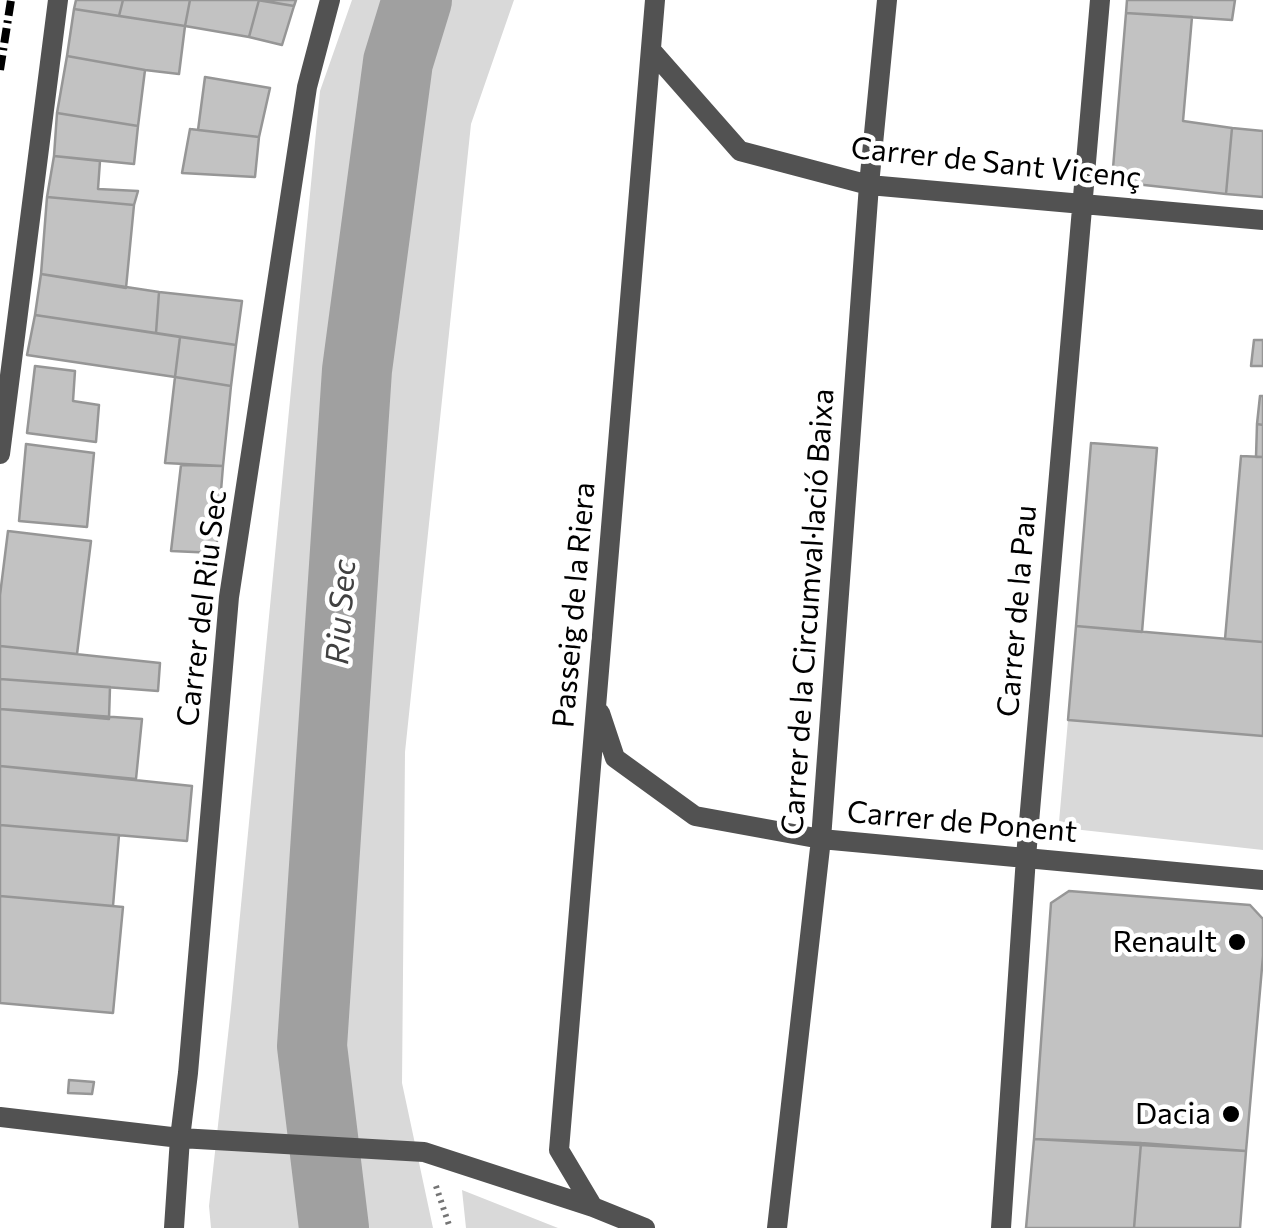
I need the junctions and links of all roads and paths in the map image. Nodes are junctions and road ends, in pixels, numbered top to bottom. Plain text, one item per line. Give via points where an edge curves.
1 (58, 0) edge
2 (330, 0) edge
3 (655, 0) edge
4 (887, 0) edge
5 (1100, 0) edge
6 (651, 50) junction
7 (870, 185) junction
8 (1082, 204) junction
9 (1263, 220) edge
10 (0, 454) edge
11 (596, 702) junction
12 (822, 839) junction
13 (1026, 857) junction
14 (1263, 880) edge
15 (0, 1118) edge
16 (187, 1138) junction
17 (592, 1206) junction
18 (174, 1228) edge
19 (645, 1228) edge
20 (777, 1228) edge
21 (1001, 1228) edge

1 - 10 street
2 - 16 street, Carrer del Riu Sec via 307,87 229,597
3 - 6 street, Passeig de la Riera
4 - 7 street, Carrer de la Circumval·lació Baixa
5 - 8 street, Carrer de la Pau
6 - 7 street, Carrer de Sant Vicenç via 740,151
6 - 11 street, Passeig de la Riera
7 - 8 street, Carrer de Sant Vicenç
7 - 12 street, Carrer de la Circumval·lació Baixa
8 - 9 street, Carrer de Sant Vicenç
8 - 13 street, Carrer de la Pau
11 - 12 street, Carrer de Ponent via 616,758 696,816
11 - 17 street, Passeig de la Riera via 559,1150
12 - 13 street, Carrer de Ponent
12 - 20 street, Carrer de la Circumval·lació Baixa
13 - 14 street, Carrer de Ponent
13 - 21 street, Carrer de la Pau
15 - 16 street
16 - 17 street via 424,1152
16 - 18 street, Carrer del Riu Sec
17 - 19 street

